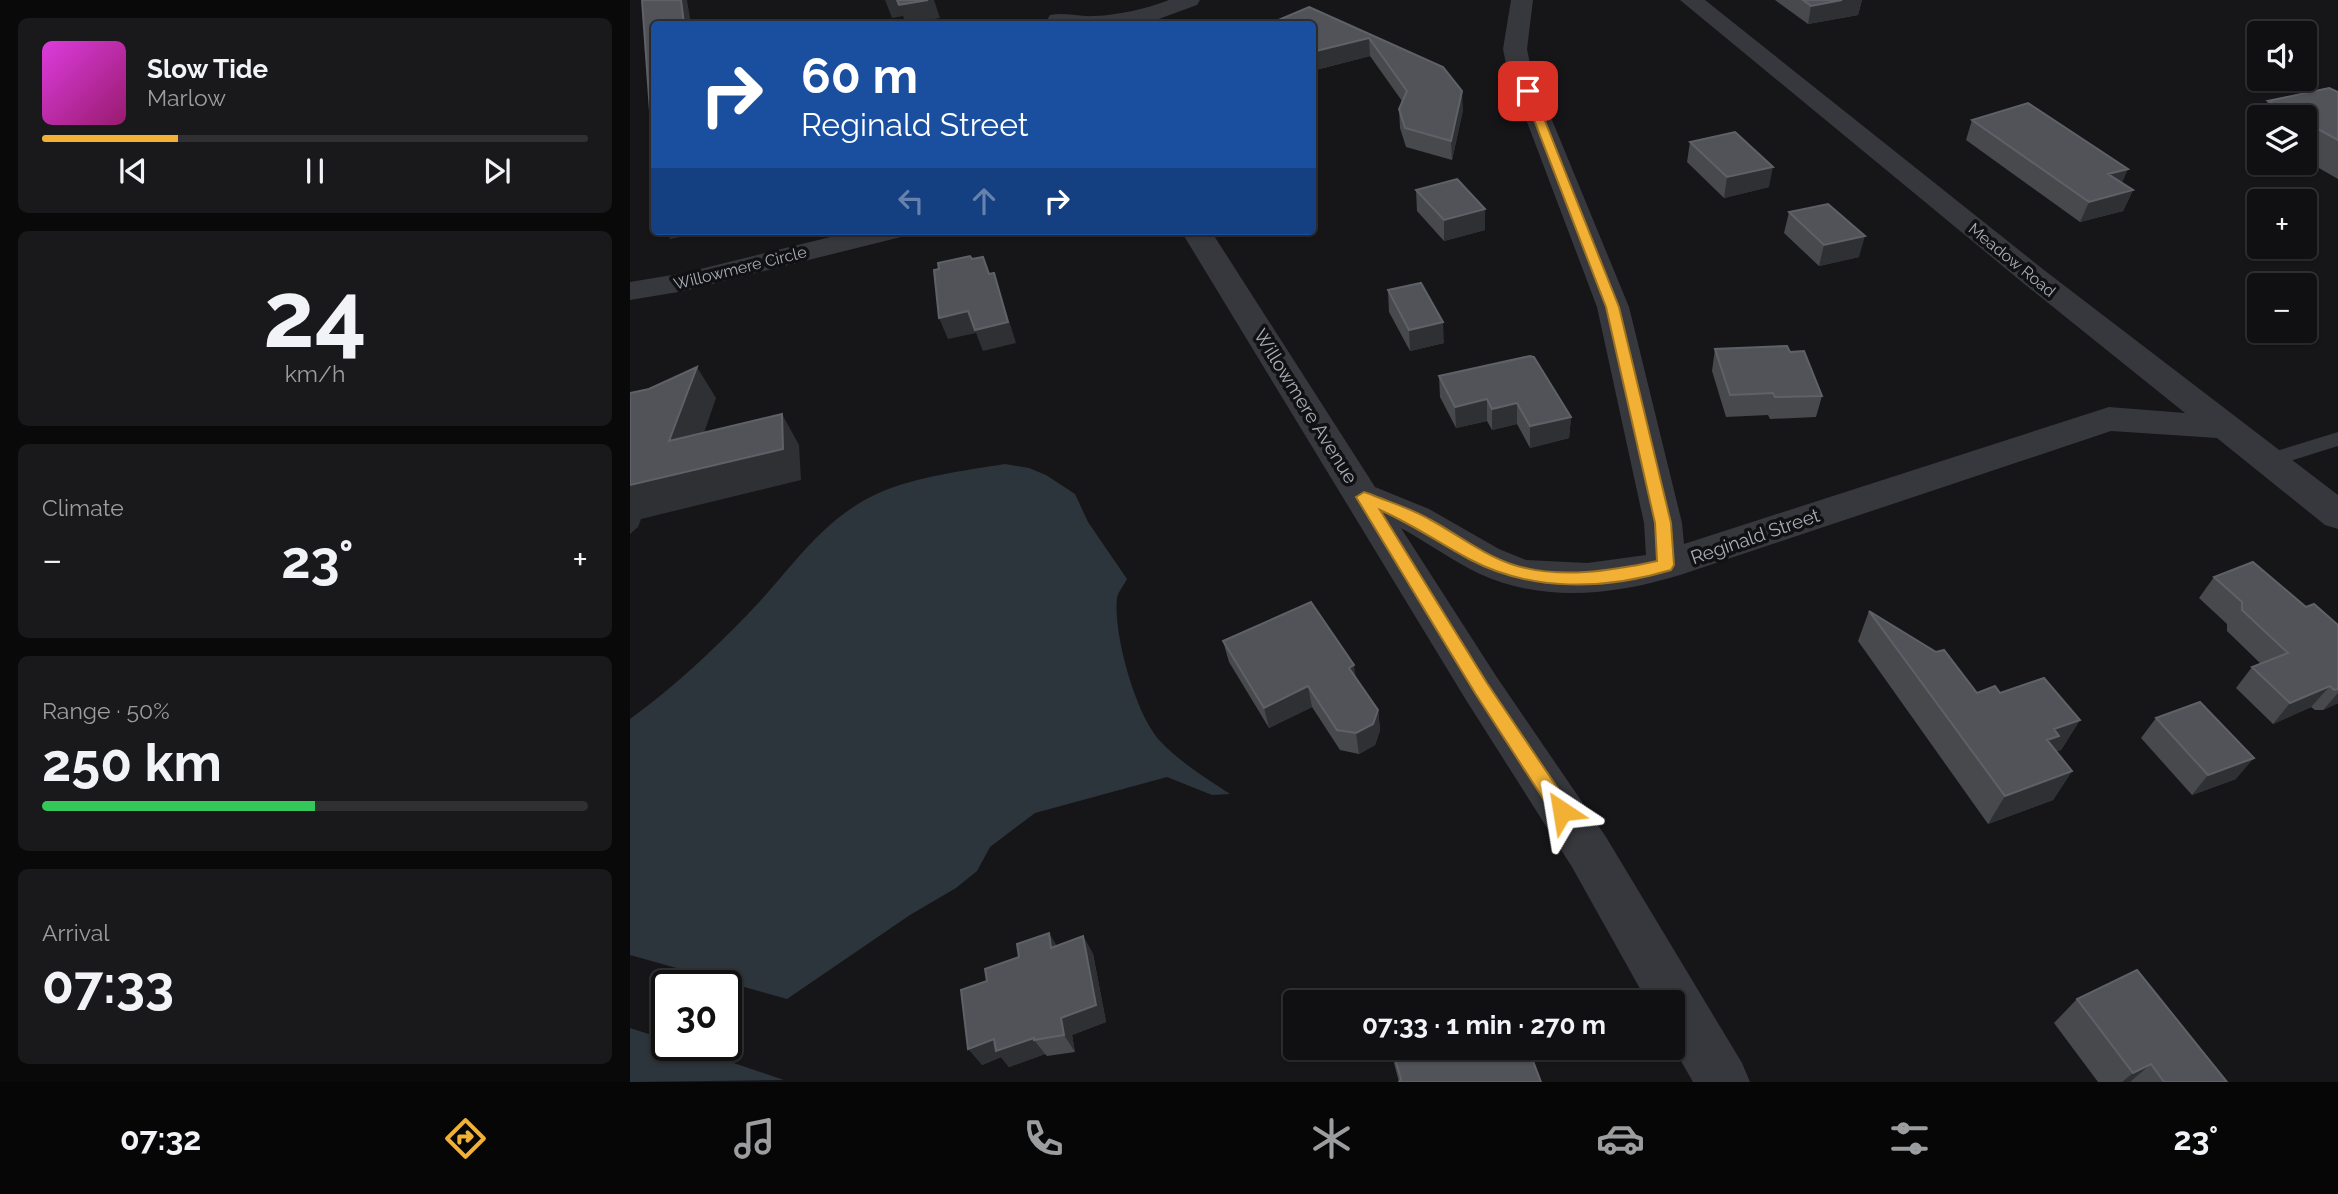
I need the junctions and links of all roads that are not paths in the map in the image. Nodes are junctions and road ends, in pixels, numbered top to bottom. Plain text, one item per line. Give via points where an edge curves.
1 (1045, 0) edge
2 (1189, 0) edge
3 (1522, 0) edge
4 (1691, 0) edge
5 (1136, 20) edge
6 (1058, 21) edge
7 (875, 235) edge
8 (1199, 235) edge
9 (630, 291) edge
10 (2155, 373) junction
11 (2109, 419) junction
12 (2223, 427) junction
13 (2338, 439) edge
14 (2268, 461) junction
15 (1364, 497) junction
16 (2338, 515) edge
17 (1666, 565) junction
18 (1723, 1082) edge

1 - 6 street
2 - 5 street
3 - 17 street via 1515,50 1519,69 1613,307 1663,523
4 - 10 street, Meadow Road
7 - 9 street, Willowmere Circle
8 - 15 street, Willowmere Avenue
10 - 11 street, Reginald Street
10 - 12 street, Meadow Road
11 - 12 street, Reginald Street
11 - 17 street, Reginald Street
12 - 14 street, Meadow Road
13 - 14 lane
14 - 16 street, Meadow Road
15 - 17 street, Reginald Street via 1421,521 1475,555 1535,576 1585,579
15 - 18 street, Willowmere Avenue via 1588,852

